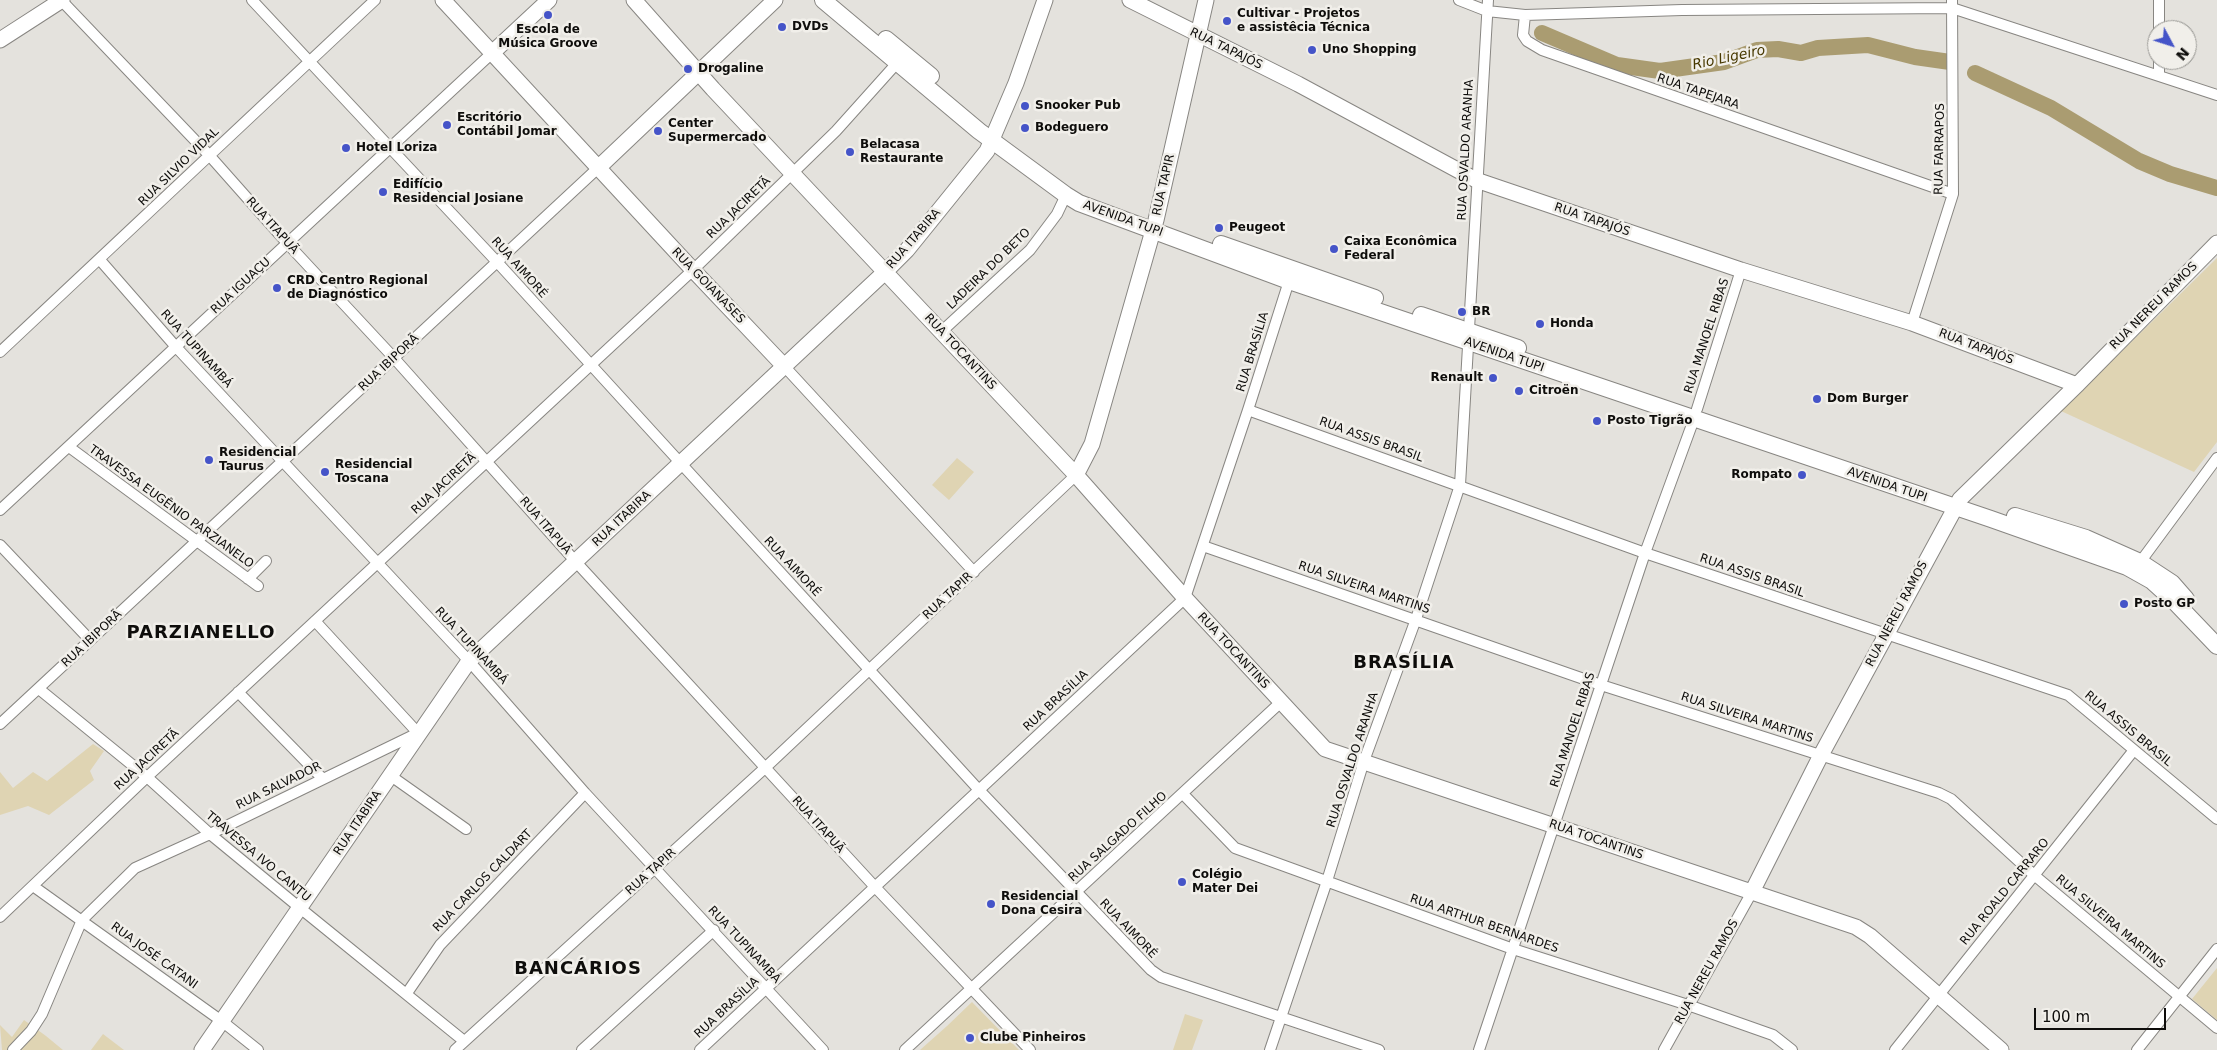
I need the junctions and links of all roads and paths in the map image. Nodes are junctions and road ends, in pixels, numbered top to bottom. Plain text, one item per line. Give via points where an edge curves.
1 (62, 0) edge
2 (252, 0) edge
3 (375, 0) edge
4 (443, 0) edge
5 (549, 0) edge
6 (634, 0) edge
7 (775, 0) edge
8 (823, 0) edge
9 (838, 0) edge
10 (1046, 0) edge
11 (1130, 0) edge
12 (1206, 0) edge
13 (1459, 0) edge
14 (2158, 0) edge
15 (1952, 4) edge
16 (1487, 5) edge
17 (1682, 5) edge
18 (1525, 15) junction
19 (2159, 20) edge
20 (1198, 35) junction
21 (0, 40) edge
22 (491, 54) junction
23 (308, 61) junction
24 (897, 63) junction
25 (2159, 70) edge
26 (699, 74) junction
27 (2159, 76) junction
28 (2217, 95) edge
29 (994, 136) junction
30 (390, 148) junction
31 (209, 156) junction
32 (598, 168) junction
33 (793, 173) junction
34 (1476, 180) junction
35 (1953, 194) junction
36 (1066, 195) junction
37 (1154, 225) junction
38 (287, 243) junction
39 (2217, 243) edge
40 (100, 260) junction
41 (498, 263) junction
42 (693, 270) junction
43 (1741, 270) junction
44 (886, 271) junction
45 (1289, 281) junction
46 (1912, 323) junction
47 (941, 332) junction
48 (1469, 336) junction
49 (176, 347) junction
50 (0, 352) edge
51 (394, 358) junction
52 (591, 367) junction
53 (785, 367) junction
54 (2077, 385) junction
55 (1248, 410) junction
56 (1695, 414) junction
57 (69, 447) junction
58 (487, 461) junction
59 (282, 462) junction
60 (2215, 464) edge
61 (680, 465) junction
62 (1076, 475) junction
63 (1460, 485) junction
64 (1957, 504) junction
65 (0, 510) edge
66 (197, 541) junction
67 (0, 544) edge
68 (1203, 546) junction
69 (1645, 553) junction
70 (266, 561) dead end
71 (576, 562) junction
72 (377, 564) junction
73 (2137, 566) junction
74 (974, 572) junction
75 (248, 579) junction
76 (258, 586) dead end
77 (1185, 598) junction
78 (1416, 619) junction
79 (315, 621) junction
80 (2217, 630) edge
81 (1886, 634) junction
82 (90, 640) junction
83 (2217, 646) edge
84 (469, 661) junction
85 (869, 669) junction
86 (1601, 685) junction
87 (39, 689) junction
88 (238, 692) junction
89 (1281, 702) junction
90 (0, 724) edge
91 (418, 733) junction
92 (2134, 750) junction
93 (1821, 755) junction
94 (1364, 761) junction
95 (766, 767) junction
96 (391, 776) junction
97 (147, 777) junction
98 (323, 779) junction
99 (979, 790) junction
100 (585, 793) junction
101 (1183, 794) junction
102 (2217, 819) edge
103 (1555, 826) junction
104 (466, 829) dead end
105 (210, 834) junction
106 (657, 868) junction
107 (2034, 875) junction
108 (1327, 880) junction
109 (33, 886) junction
110 (875, 888) junction
111 (1752, 892) junction
112 (1075, 893) junction
113 (300, 908) junction
114 (0, 917) edge
115 (82, 920) junction
116 (714, 930) junction
117 (1513, 948) junction
118 (2217, 949) edge
119 (767, 988) junction
120 (970, 989) junction
121 (407, 993) junction
122 (1938, 996) junction
123 (2180, 997) junction
124 (1688, 1005) junction
125 (1282, 1017) junction
126 (223, 1022) junction
127 (2217, 1028) edge
128 (464, 1041) junction
129 (14, 1050) edge
130 (202, 1050) edge
131 (258, 1050) edge
132 (455, 1050) edge
133 (582, 1050) edge
134 (700, 1050) edge
135 (823, 1050) edge
136 (905, 1050) edge
137 (1030, 1050) edge
138 (1270, 1050) edge
139 (1379, 1050) edge
140 (1479, 1050) edge
141 (1664, 1050) edge
142 (1792, 1050) edge
143 (1895, 1050) edge
144 (2000, 1050) edge
145 (2137, 1050) edge

1 - 21 street
1 - 31 street, RUA ITAPUÃ
2 - 23 street, RUA AIMORÉ
3 - 23 street, RUA SILVIO VIDAL
4 - 22 street, RUA GOIANASES
5 - 22 street, RUA IGUAÇU
6 - 26 street, RUA TOCANTINS
7 - 26 street, RUA IBIPORÃ
8 - 24 main road, AVENIDA TUPI
9 - 29 main road, AVENIDA TUPI
10 - 29 street, RUA ITABIRA
11 - 20 street, RUA TAPAJÓS
12 - 20 street, RUA TAPIR
13 - 16 street
14 - 19 street
15 - 17 street
15 - 27 street
15 - 35 street, RUA FARRAPOS
16 - 18 street
16 - 34 street, RUA OSVALDO ARANHA
17 - 18 street
18 - 35 street, RUA TAPEJARA via 1523,35 1542,50
20 - 34 street, RUA TAPAJÓS via 1298,84
20 - 37 street, RUA TAPIR
22 - 30 street, RUA IGUAÇU
22 - 32 street, RUA GOIANASES
23 - 30 street, RUA AIMORÉ
23 - 31 street, RUA SILVIO VIDAL
24 - 29 main road, AVENIDA TUPI
24 - 33 street, RUA JACIRETÃ
25 - 27 street
26 - 32 street, RUA IBIPORÃ
26 - 33 street, RUA TOCANTINS
27 - 28 street
29 - 36 main road, AVENIDA TUPI
29 - 37 main road, AVENIDA TUPI via 1073,190
29 - 44 street, RUA ITABIRA via 987,151
30 - 38 street, RUA IGUAÇU
30 - 41 street, RUA AIMORÉ
31 - 38 street, RUA ITAPUÃ
31 - 40 street, RUA SILVIO VIDAL
32 - 41 street, RUA IBIPORÃ
32 - 42 street, RUA GOIANASES
33 - 42 street, RUA JACIRETÃ
33 - 44 street, RUA TOCANTINS
34 - 43 street, RUA TAPAJÓS
34 - 48 street, RUA OSVALDO ARANHA
35 - 46 street, RUA FARRAPOS
36 - 37 main road, AVENIDA TUPI via 1099,212
36 - 47 street, LADEIRA DO BETO via 1057,214 1030,250
37 - 45 main road, AVENIDA TUPI
37 - 48 main road, AVENIDA TUPI
37 - 62 street, RUA TAPIR via 1092,444
38 - 49 street, RUA IGUAÇU
38 - 51 street, RUA ITAPUÃ
39 - 54 street, RUA NEREU RAMOS
40 - 49 street, RUA TUPINAMBÁ
40 - 50 street, RUA SILVIO VIDAL
41 - 51 street, RUA IBIPORÃ
41 - 52 street, RUA AIMORÉ
42 - 52 street, RUA JACIRETÃ
42 - 53 street, RUA GOIANASES
43 - 46 street, RUA TAPAJÓS
43 - 56 street, RUA MANOEL RIBAS
44 - 47 street, RUA TOCANTINS
44 - 53 street, RUA ITABIRA
45 - 48 main road, AVENIDA TUPI
45 - 55 street, RUA BRASÍLIA
46 - 54 street, RUA TAPAJÓS
47 - 62 street, RUA TOCANTINS
48 - 56 main road, AVENIDA TUPI
48 - 63 street, RUA OSVALDO ARANHA
49 - 57 street, RUA IGUAÇU
49 - 59 street, RUA TUPINAMBÁ
51 - 58 street, RUA ITAPUÃ
51 - 59 street, RUA IBIPORÃ
52 - 58 street, RUA JACIRETÃ
52 - 61 street, RUA AIMORÉ
53 - 61 street, RUA ITABIRA
53 - 74 street, RUA GOIANASES
54 - 64 street, RUA NEREU RAMOS
55 - 63 street, RUA ASSIS BRASIL
55 - 68 street, RUA BRASÍLIA
56 - 64 main road, AVENIDA TUPI
56 - 69 street, RUA MANOEL RIBAS
57 - 65 street, RUA IGUAÇU
57 - 66 street, TRAVESSA EUGÊNIO PARZIANELO
58 - 71 street, RUA ITAPUÃ
58 - 72 street, RUA JACIRETÃ
59 - 66 street, RUA IBIPORÃ
59 - 72 street, RUA TUPINAMBÁ
60 - 73 street
61 - 71 street, RUA ITABIRA
61 - 85 street, RUA AIMORÉ
62 - 74 street, RUA TAPIR
62 - 77 street, RUA TOCANTINS
63 - 69 street, RUA ASSIS BRASIL
63 - 78 street, RUA OSVALDO ARANHA
64 - 73 main road, AVENIDA TUPI via 2081,550
64 - 81 street, RUA NEREU RAMOS
66 - 75 street, TRAVESSA EUGÊNIO PARZIANELO
66 - 82 street, RUA IBIPORÃ
67 - 82 street
68 - 77 street, RUA BRASÍLIA
68 - 78 street, RUA SILVEIRA MARTINS
69 - 81 street, RUA ASSIS BRASIL
69 - 86 street, RUA MANOEL RIBAS
70 - 75 street
71 - 84 street, RUA ITABIRA
71 - 95 street, RUA ITAPUÃ
72 - 79 street, RUA JACIRETÃ
72 - 84 street, RUA TUPINAMBÁ
73 - 80 main road, AVENIDA TUPI via 2172,583
73 - 83 main road, AVENIDA TUPI
74 - 85 street, RUA TAPIR
75 - 76 street, TRAVESSA EUGÊNIO PARZIANELO
77 - 89 street, RUA TOCANTINS
77 - 99 street, RUA BRASÍLIA
78 - 86 street, RUA SILVEIRA MARTINS
78 - 94 street, RUA OSVALDO ARANHA
79 - 88 street, RUA JACIRETÃ
79 - 91 street
81 - 92 street, RUA ASSIS BRASIL via 2068,695
81 - 93 street, RUA NEREU RAMOS
82 - 87 street, RUA IBIPORÃ
84 - 91 street, RUA ITABIRA
84 - 100 street, RUA TUPINAMBÁ
85 - 95 street, RUA TAPIR
85 - 99 street, RUA AIMORÉ
86 - 93 street, RUA SILVEIRA MARTINS
86 - 103 street, RUA MANOEL RIBAS
87 - 90 street, RUA IBIPORÃ
87 - 97 street, TRAVESSA IVO CANTU
88 - 97 street, RUA JACIRETÃ
88 - 98 street
89 - 94 street, RUA TOCANTINS via 1325,749
89 - 101 street, RUA SALGADO FILHO
91 - 96 street, RUA ITABIRA
91 - 98 street, RUA SALVADOR
92 - 102 street, RUA ASSIS BRASIL
92 - 107 street, RUA ROALD CARRARO
93 - 107 street, RUA SILVEIRA MARTINS via 1951,799
93 - 111 street, RUA NEREU RAMOS
94 - 103 street, RUA TOCANTINS
94 - 108 street, RUA OSVALDO ARANHA
95 - 106 street, RUA TAPIR
95 - 110 street, RUA ITAPUÃ
96 - 104 street
96 - 113 street, RUA ITABIRA
97 - 105 street, TRAVESSA IVO CANTU
97 - 109 street, RUA JACIRETÃ
98 - 105 street, RUA SALVADOR
99 - 110 street, RUA BRASÍLIA
99 - 112 street, RUA AIMORÉ
100 - 106 street, RUA TUPINAMBÁ
100 - 121 street, RUA CARLOS CALDART via 440,945
101 - 108 street, RUA ARTHUR BERNARDES via 1235,848
101 - 112 street, RUA SALGADO FILHO
103 - 111 street, RUA TOCANTINS
103 - 117 street, RUA MANOEL RIBAS
105 - 113 street, TRAVESSA IVO CANTU
105 - 115 street, RUA SALVADOR via 136,868
106 - 116 street, RUA TUPINAMBÁ
106 - 128 street, RUA TAPIR
107 - 122 street, RUA ROALD CARRARO
107 - 123 street, RUA SILVEIRA MARTINS
108 - 117 street, RUA ARTHUR BERNARDES
108 - 125 street, RUA OSVALDO ARANHA
109 - 114 street, RUA JACIRETÃ
109 - 115 street, RUA JOSÉ CATANI
110 - 119 street, RUA BRASÍLIA
110 - 120 street, RUA ITAPUÃ
111 - 122 street, RUA TOCANTINS via 1856,927
111 - 124 street, RUA NEREU RAMOS
112 - 120 street, RUA SALGADO FILHO
112 - 125 street, RUA AIMORÉ via 1161,977
113 - 121 street, TRAVESSA IVO CANTU
113 - 126 street, RUA ITABIRA
115 - 126 street, RUA JOSÉ CATANI
115 - 129 street, RUA SALVADOR via 42,1014
116 - 119 street, RUA TUPINAMBÁ
116 - 133 street
117 - 124 street, RUA ARTHUR BERNARDES
117 - 140 street, RUA MANOEL RIBAS
118 - 123 street
119 - 134 street, RUA BRASÍLIA
119 - 135 street, RUA TUPINAMBÁ
120 - 136 street, RUA SALGADO FILHO
120 - 137 street, RUA ITAPUÃ
121 - 128 street, TRAVESSA IVO CANTU
122 - 143 street, RUA ROALD CARRARO
122 - 144 street, RUA TOCANTINS
123 - 127 street, RUA SILVEIRA MARTINS
123 - 145 street
124 - 141 street, RUA NEREU RAMOS
124 - 142 street, RUA ARTHUR BERNARDES via 1773,1035
125 - 138 street, RUA OSVALDO ARANHA
125 - 139 street, RUA AIMORÉ
126 - 130 street, RUA ITABIRA
126 - 131 street, RUA JOSÉ CATANI
128 - 132 street, RUA TAPIR

